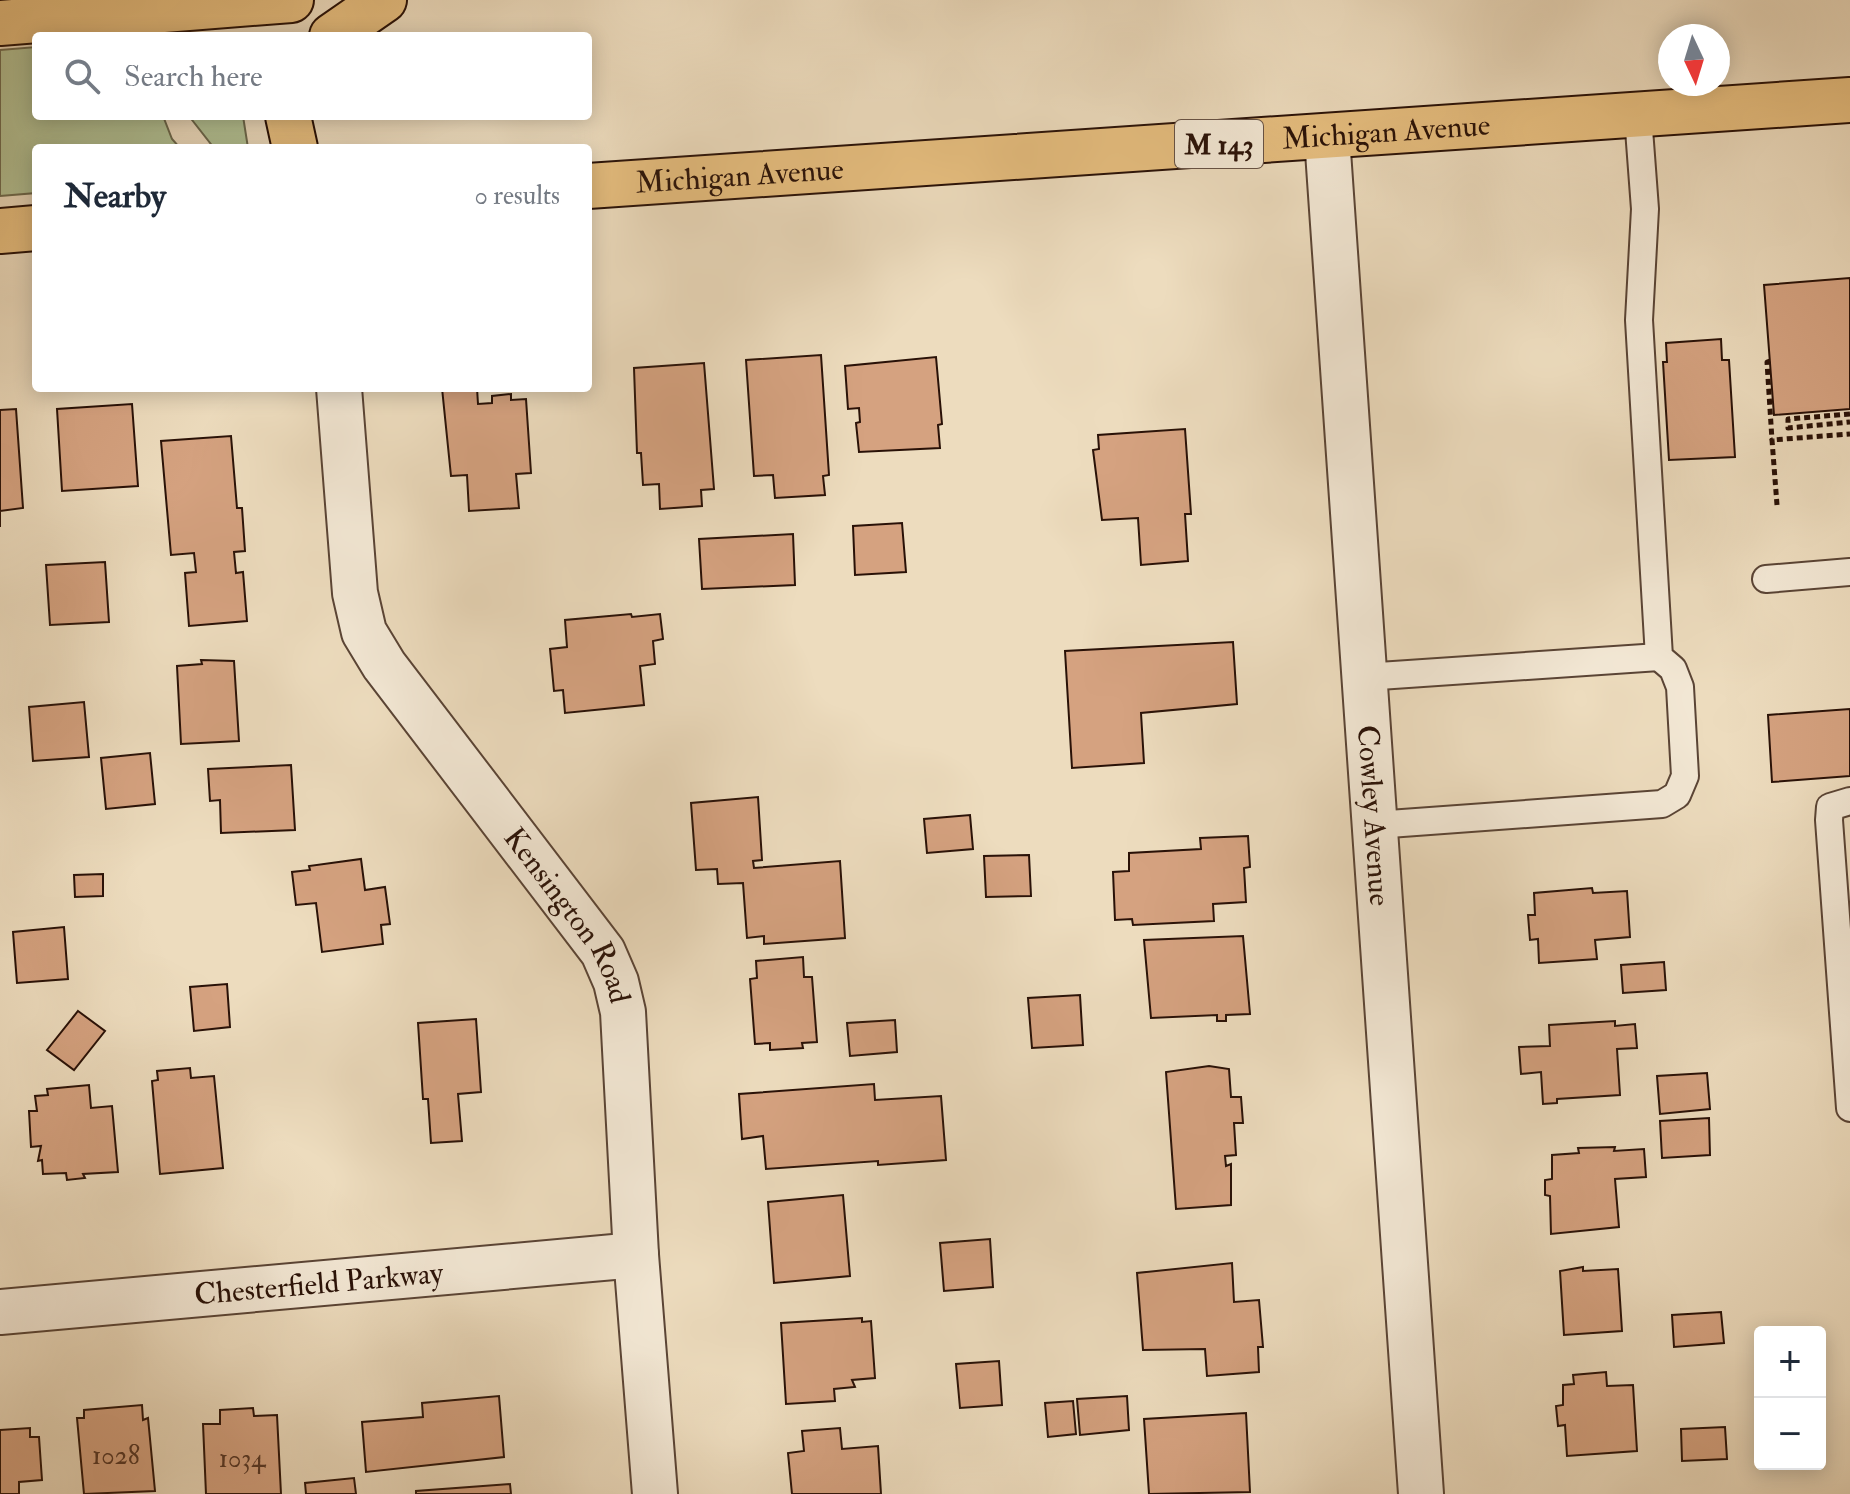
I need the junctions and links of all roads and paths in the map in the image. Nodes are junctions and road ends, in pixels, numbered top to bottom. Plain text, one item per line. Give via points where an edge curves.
1 (291, 0) edge
2 (384, 0) edge
3 (0, 23) edge
4 (338, 32) edge
5 (1850, 100) edge
6 (1638, 116) junction
7 (289, 120) edge
8 (1327, 137) junction
9 (294, 144) edge
10 (592, 186) edge
11 (32, 228) edge
12 (0, 231) edge
13 (1770, 361) dead end
14 (339, 392) edge
15 (1850, 414) edge
16 (1850, 422) edge
17 (1850, 434) edge
18 (1772, 440) junction
19 (1777, 505) dead end
20 (1850, 572) edge
21 (1766, 579) dead end
22 (1659, 657) junction
23 (1364, 677) junction
24 (1850, 801) edge
25 (1375, 825) junction
26 (1850, 1108) edge
27 (636, 1255) junction
28 (0, 1312) edge
29 (655, 1494) edge
30 (1421, 1494) edge

1 - 3 main road
2 - 4 main road
5 - 6 main road, Michigan Avenue / M 143
6 - 8 main road, Michigan Avenue / M 143
6 - 22 lane via 1645,209 1639,320
7 - 9 main road
8 - 10 main road, Michigan Avenue / M 143
8 - 23 street, Cowley Avenue
11 - 12 main road
13 - 18 path
14 - 27 street, Kensington Road via 355,593 364,632 603,952 616,982 623,1012
15 - 16 path via 1788,419 1788,428
17 - 18 path
18 - 19 path
20 - 21 lane
22 - 23 lane
22 - 25 lane via 1673,669 1680,687 1685,776 1677,795 1662,804
23 - 25 street, Cowley Avenue
24 - 26 lane via 1830,807 1829,820
25 - 30 street, Cowley Avenue
27 - 28 street, Chesterfield Parkway
27 - 29 street, Kensington Road

